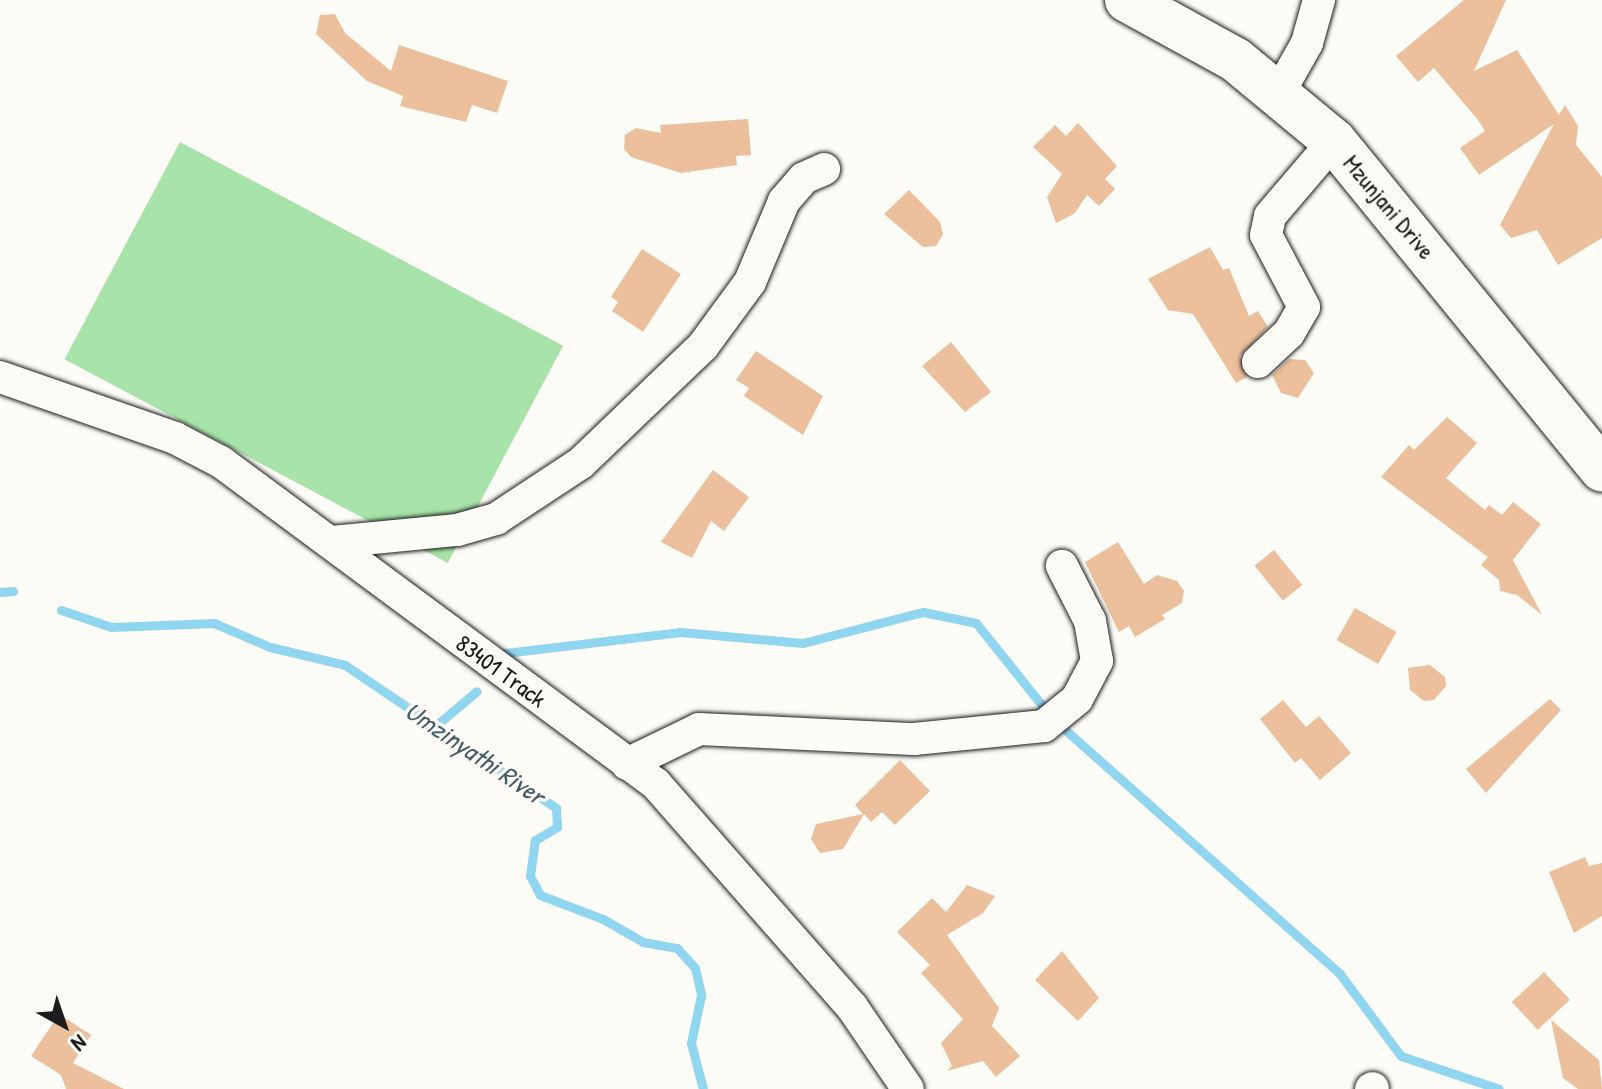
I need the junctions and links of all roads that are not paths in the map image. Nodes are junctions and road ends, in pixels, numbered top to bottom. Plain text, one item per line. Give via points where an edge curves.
1 (1127, 0) edge
2 (1319, 0) edge
3 (1280, 91) junction
4 (1334, 141) junction
5 (824, 169) dead end
6 (1258, 362) dead end
7 (0, 377) edge
8 (1602, 470) edge
9 (332, 542) junction
10 (1062, 566) dead end
11 (627, 764) junction
12 (908, 1089) edge

1 - 3 main road, Mzunjani Drive
2 - 3 street via 1307,43
3 - 4 main road, Mzunjani Drive
4 - 6 street via 1270,216 1266,235 1304,307 1289,333
4 - 8 main road, Mzunjani Drive
5 - 9 street via 804,178 784,201 750,282 703,346 581,463 496,519 457,530
7 - 9 street, 83401 Track via 175,438 221,462
9 - 11 street, 83401 Track
10 - 11 street via 1090,621 1097,661 1077,699 1044,726 914,739 699,729
11 - 12 street, 83401 Track via 656,784 760,896 852,1007

